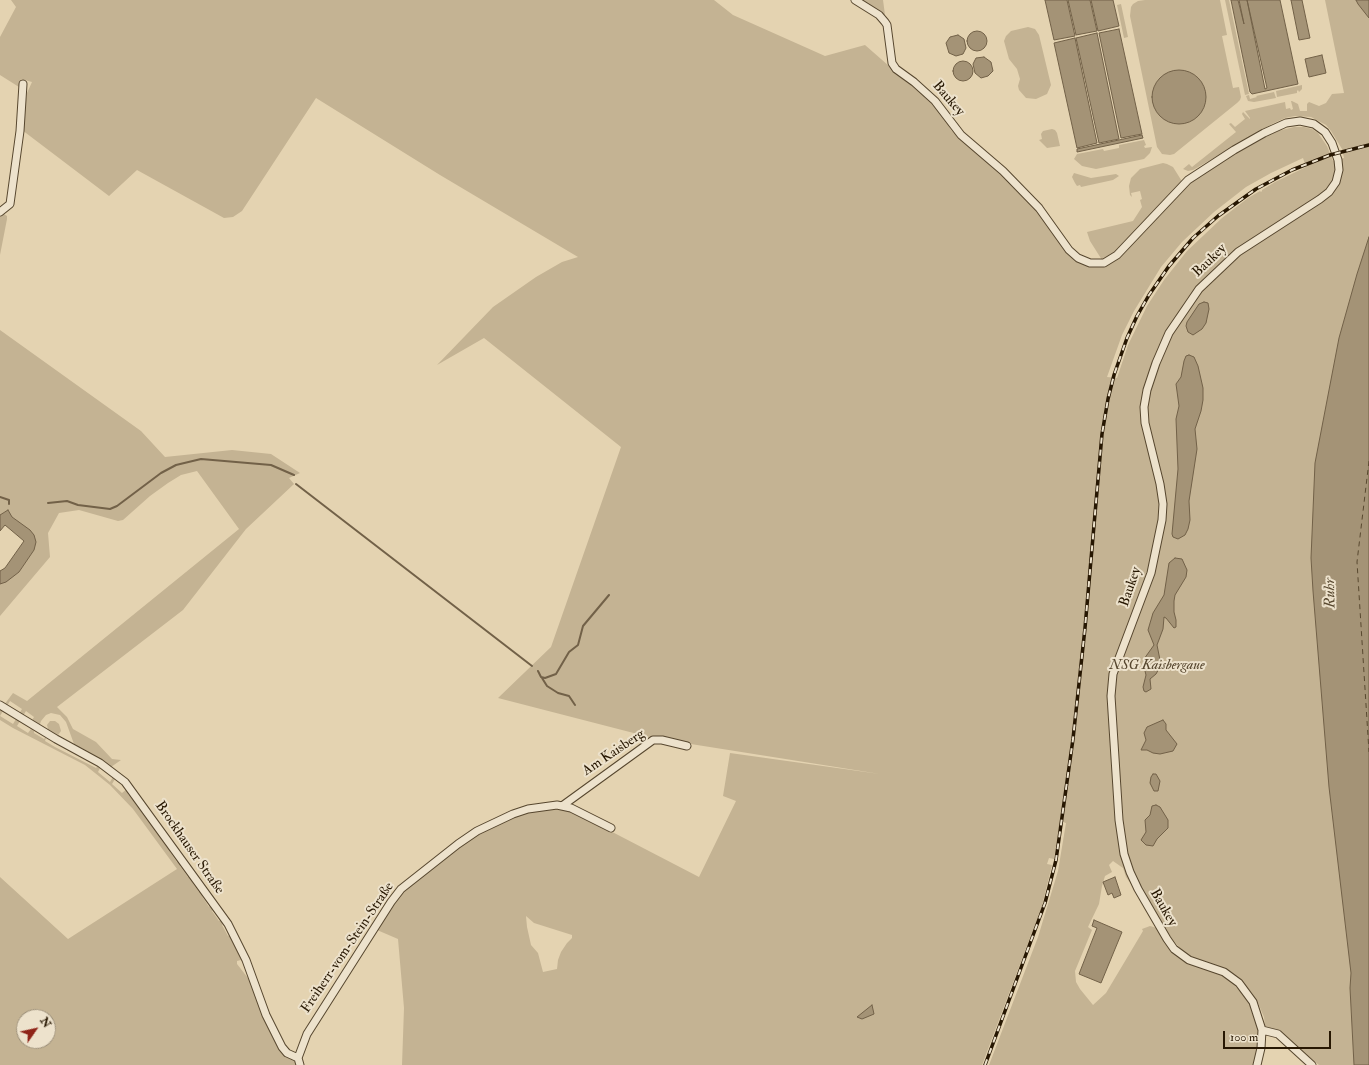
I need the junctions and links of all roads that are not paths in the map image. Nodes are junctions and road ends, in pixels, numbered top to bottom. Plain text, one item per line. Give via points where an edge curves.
1 (855, 0) edge
2 (23, 84) dead end
3 (0, 212) edge
4 (0, 704) edge
5 (687, 746) dead end
6 (562, 806) junction
7 (611, 828) dead end
8 (1262, 1030) junction
9 (299, 1061) edge
10 (1257, 1065) edge
11 (1312, 1065) edge

1 - 8 street, Baukey via 879,15 887,25 892,63 896,69 935,101 961,135 1003,171 1039,208 1069,250 1078,258 1090,263 1104,263 1112,259 1188,180 1264,132 1286,123 1300,121 1314,124 1325,132 1332,143 1339,170 1336,182 1329,192 1226,262 1199,289 1169,333 1156,363 1144,407 1145,423 1160,484 1162,520 1151,573 1113,674 1111,696 1119,826 1124,854 1138,890 1174,949 1189,960 1224,972 1239,983 1253,1002
2 - 3 street via 20,131 10,204
4 - 9 street, Brockhauser Straße via 100,763 126,782 228,924 246,960 266,1015 282,1047 287,1054
5 - 6 street, Am Kaisberg via 652,740
6 - 7 street, Freiherr-vom-Stein-Straße
6 - 9 street, Freiherr-vom-Stein-Straße via 528,809 497,820 458,844 401,889 307,1034
8 - 10 street, Baukey
8 - 11 street via 1278,1034

